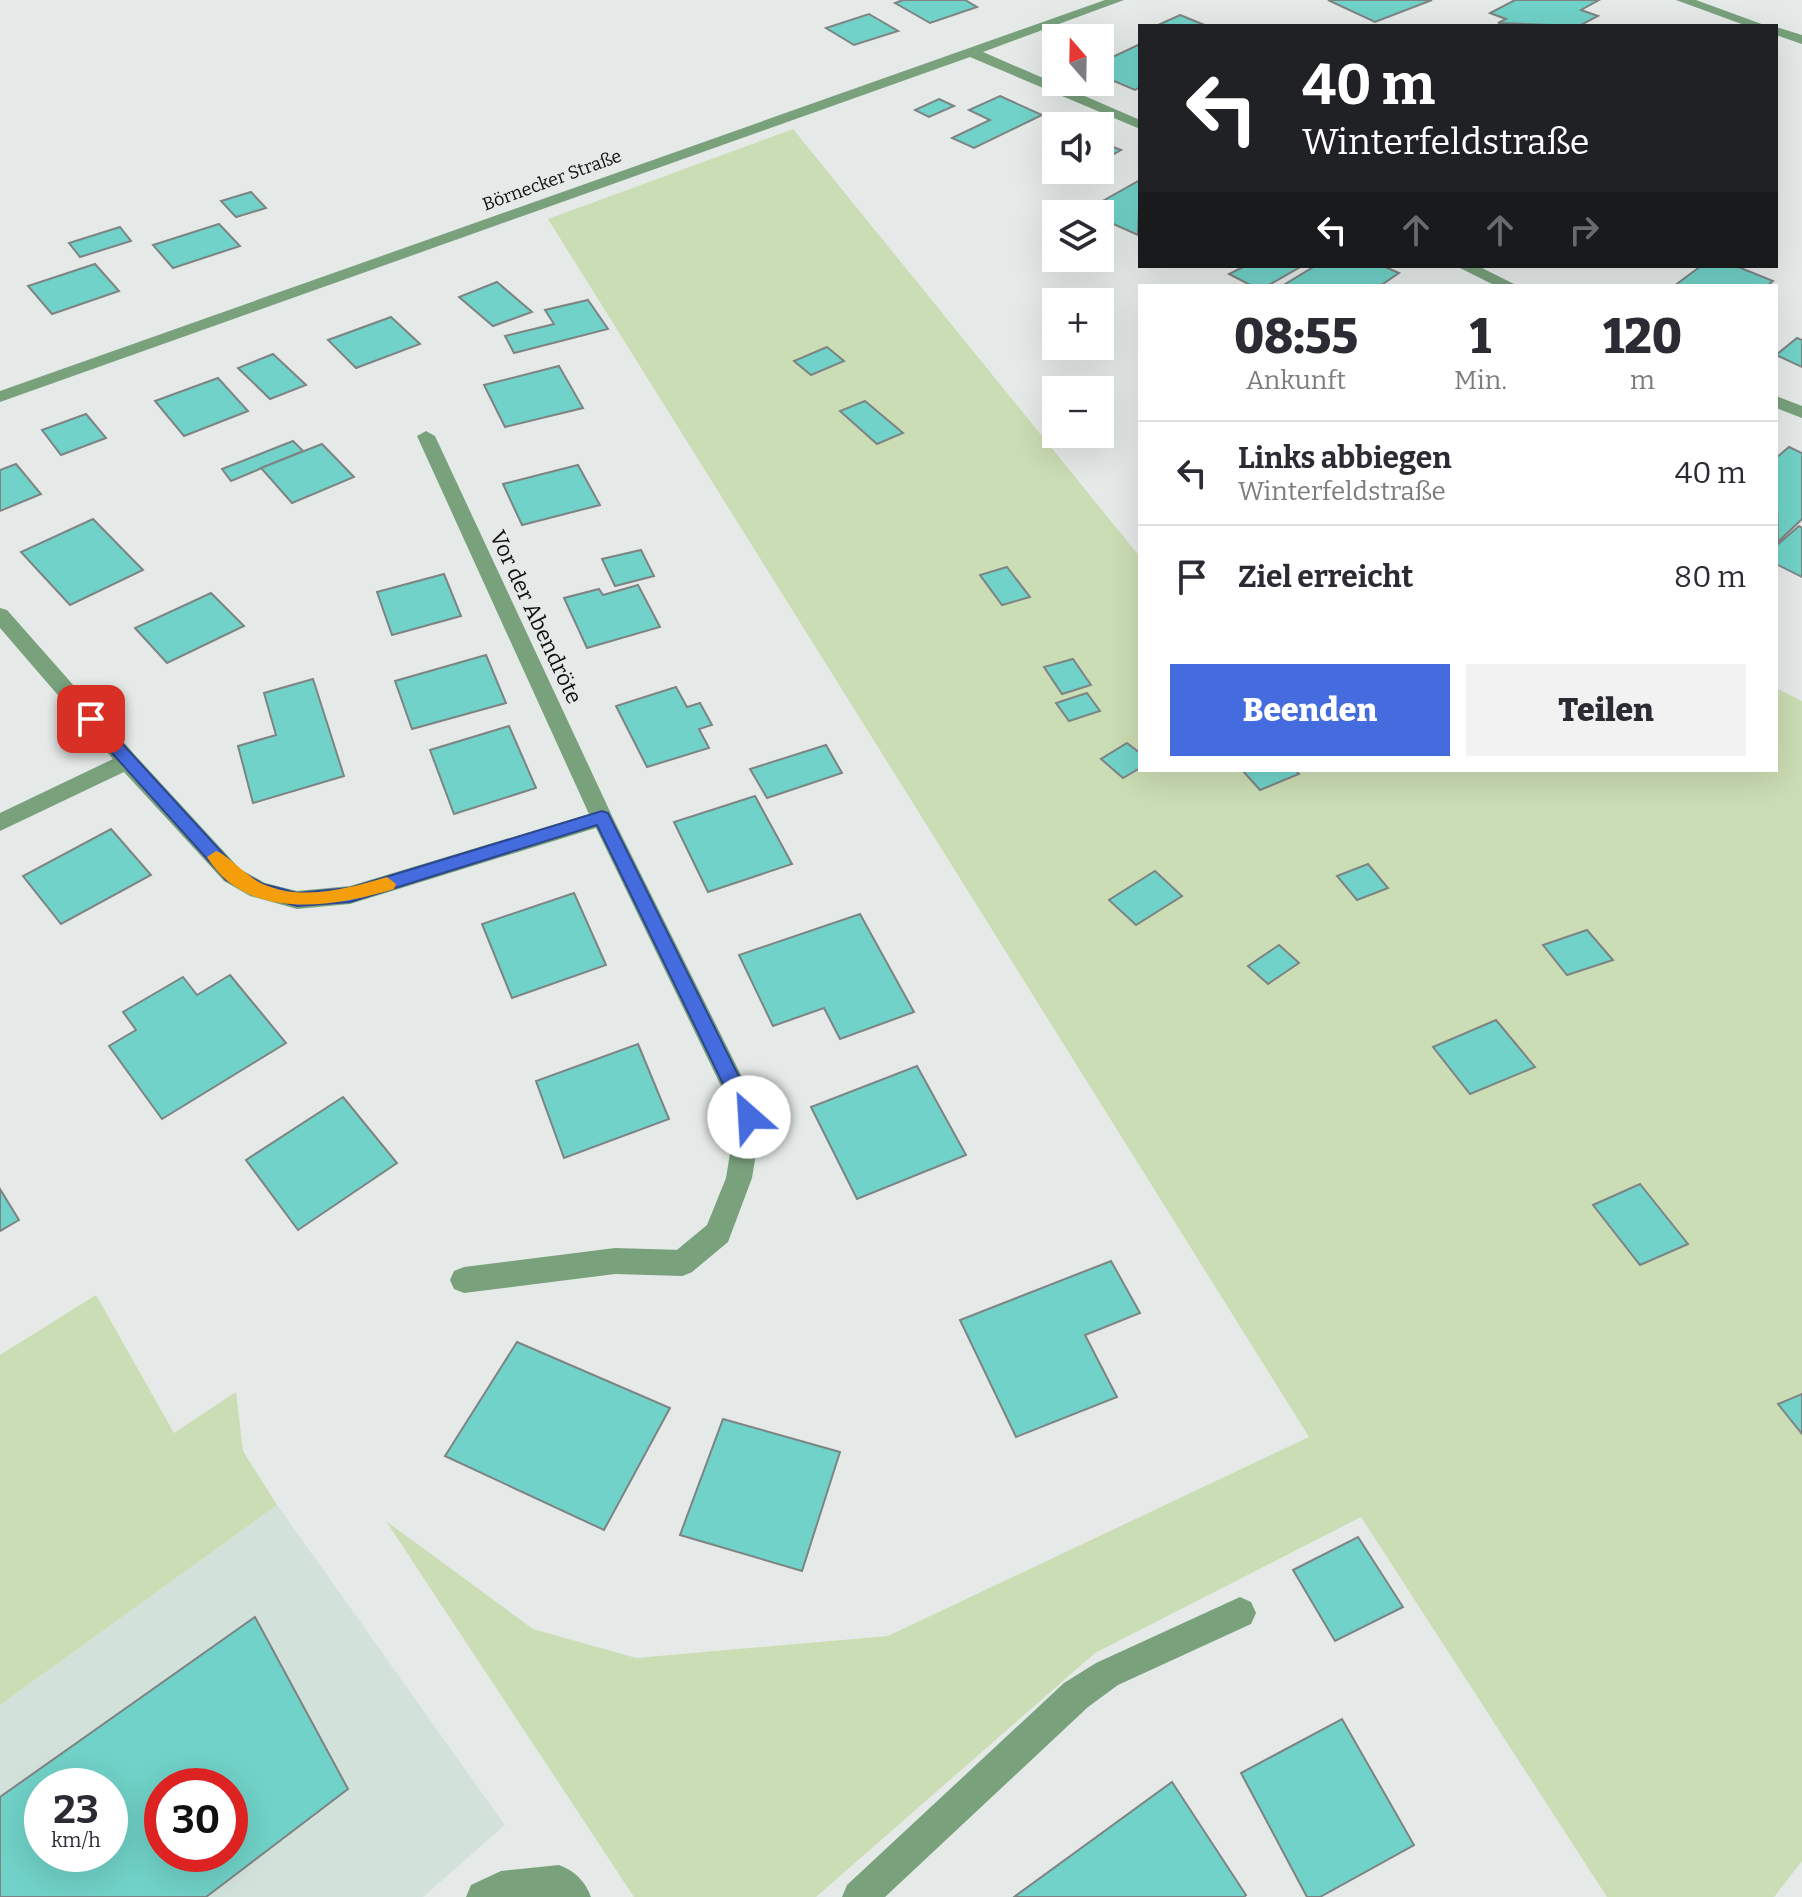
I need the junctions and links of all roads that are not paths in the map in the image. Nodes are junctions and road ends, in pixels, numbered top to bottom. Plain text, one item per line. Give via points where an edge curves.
1 (1117, 0) edge
2 (1683, 0) edge
3 (1754, 24) edge
4 (1778, 32) edge
5 (1802, 40) edge
6 (970, 52) junction
7 (1138, 124) edge
8 (1469, 268) edge
9 (1505, 284) edge
10 (0, 397) edge
11 (1778, 402) edge
12 (1802, 413) edge
13 (426, 436) dead end
14 (0, 615) edge
15 (127, 761) junction
16 (602, 818) junction
17 (0, 823) edge
18 (464, 1280) dead end
19 (1240, 1613) dead end
20 (483, 1897) edge
21 (574, 1897) edge
22 (859, 1897) edge

1 - 6 street, Börnecker Straße
2 - 3 street
4 - 5 street
6 - 7 street
6 - 10 street, Börnecker Straße
8 - 9 street
11 - 12 street
13 - 16 street, Vor der Abendröte
14 - 15 street
15 - 16 street via 232,875 258,890 297,900 350,895
15 - 17 street
16 - 18 street, Vor der Abendröte via 749,1117 739,1178 718,1233 682,1263 615,1261
19 - 22 street via 1107,1674 1076,1695
20 - 21 street via 501,1888 559,1882

